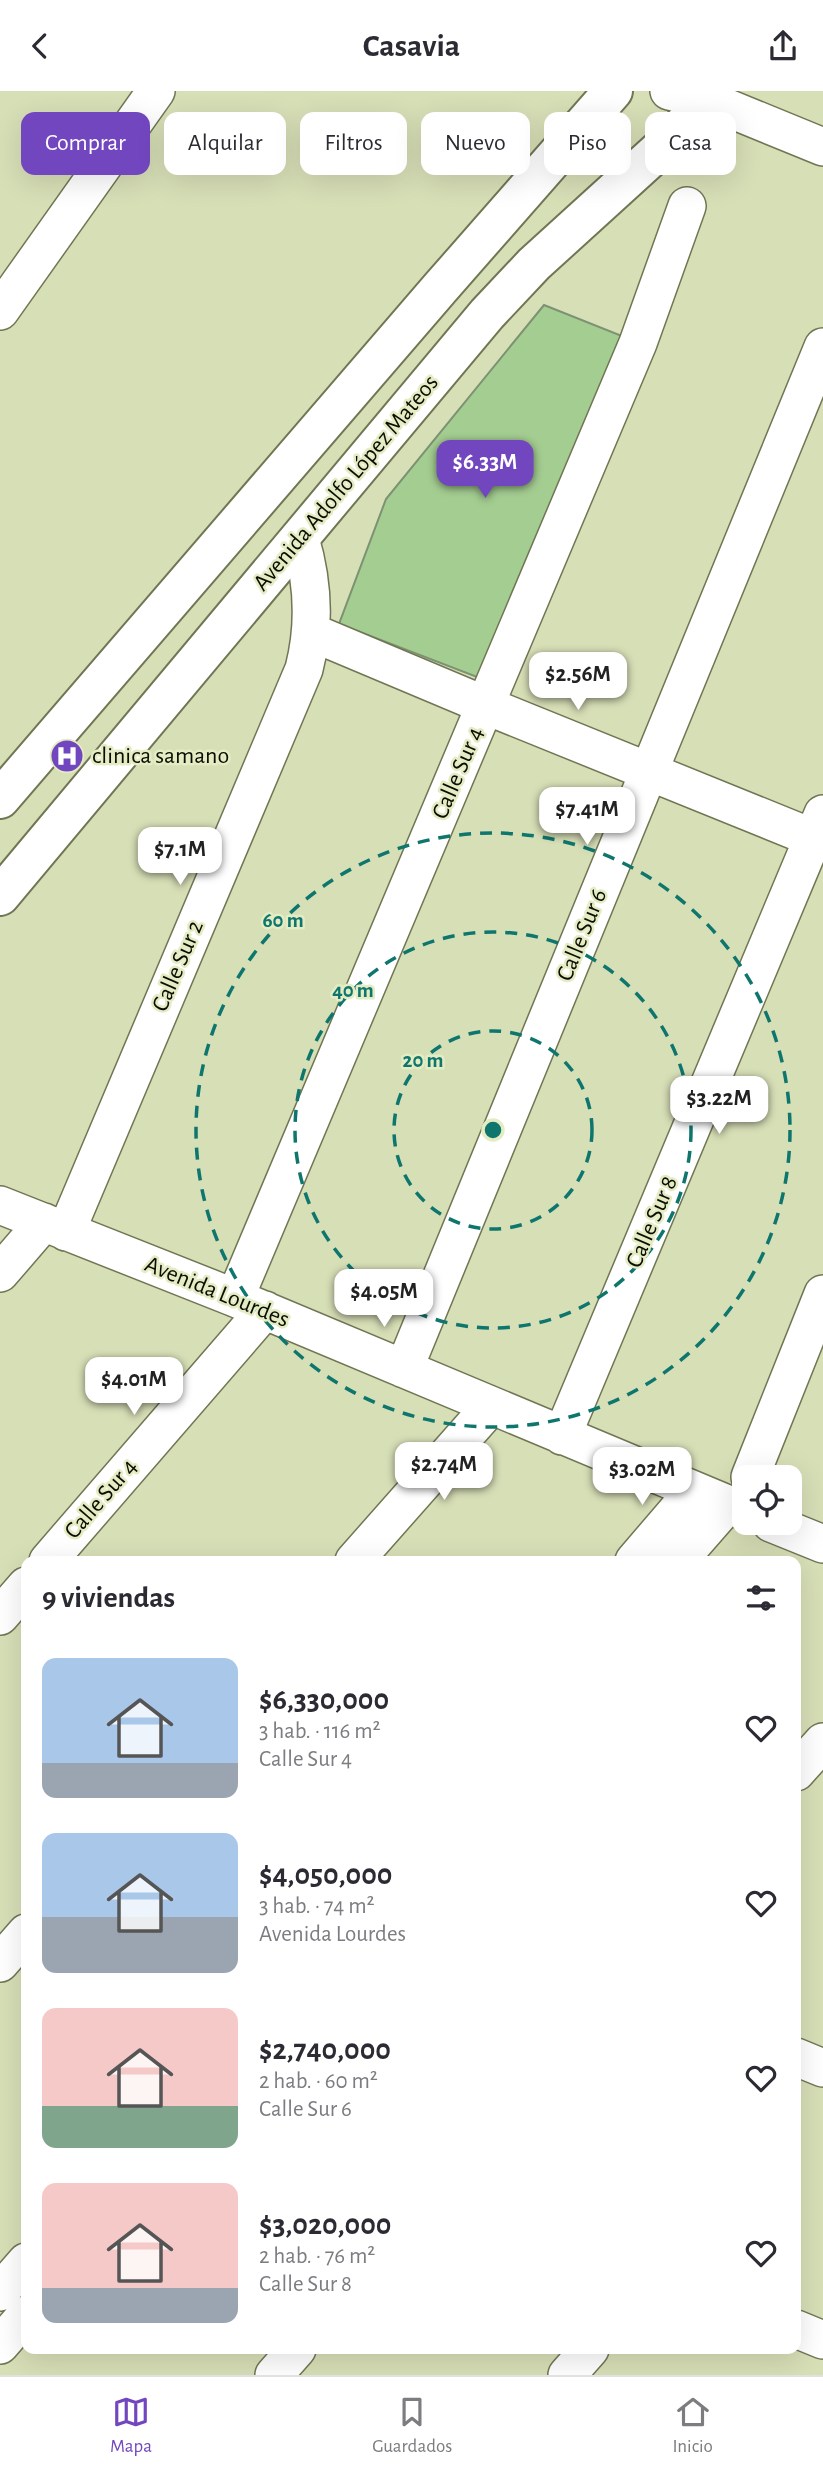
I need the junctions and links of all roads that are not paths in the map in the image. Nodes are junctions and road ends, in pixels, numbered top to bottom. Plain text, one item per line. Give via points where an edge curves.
1 (156, 91) edge
2 (613, 91) edge
3 (669, 91) edge
4 (712, 96) edge
5 (823, 147) edge
6 (687, 206) dead end
7 (0, 311) edge
8 (823, 347) edge
9 (300, 538) junction
10 (311, 632) junction
11 (487, 706) junction
12 (649, 771) junction
13 (0, 799) edge
14 (820, 831) edge
15 (0, 896) edge
16 (0, 1205) edge
17 (55, 1227) junction
18 (0, 1273) edge
19 (823, 1294) edge
20 (250, 1304) junction
21 (404, 1369) junction
22 (491, 1406) junction
23 (562, 1436) junction
24 (748, 1465) edge
25 (732, 1498) edge
26 (732, 1499) edge
27 (732, 1499) edge
28 (801, 1535) edge
29 (823, 1544) edge
30 (52, 1556) edge
31 (358, 1556) edge
32 (642, 1556) edge
33 (682, 1556) edge
34 (21, 1592) edge
35 (0, 1616) edge
36 (823, 1742) edge
37 (801, 1766) edge
38 (21, 1939) edge
39 (0, 1963) edge
40 (801, 2059) edge
41 (823, 2068) edge
42 (21, 2268) edge
43 (0, 2292) edge
44 (21, 2321) edge
45 (801, 2331) edge
46 (823, 2340) edge
47 (0, 2345) edge
48 (293, 2354) edge
49 (586, 2354) edge
50 (274, 2375) edge
51 (567, 2375) edge

1 - 7 street
2 - 13 main road
3 - 4 street
4 - 5 street
4 - 9 main road, Avenida Adolfo López Mateos via 487,314
6 - 11 street, Calle Sur 4 via 638,343
8 - 12 street, Calle Sur 6
9 - 10 street, Calle Sur 2 via 310,583
9 - 15 main road, Avenida Adolfo López Mateos
10 - 11 street
10 - 17 street, Calle Sur 2 via 304,669
11 - 12 street
11 - 20 street, Calle Sur 4
12 - 14 street
12 - 21 street, Calle Sur 6
14 - 23 street, Calle Sur 8
16 - 17 street, Avenida Lourdes
17 - 18 street, Calle Sur 2
17 - 20 street, Avenida Lourdes
19 - 24 street
20 - 21 street, Avenida Lourdes
20 - 30 street, Calle Sur 4
21 - 22 street, Avenida Lourdes
22 - 23 street, Avenida Lourdes
22 - 31 street
23 - 25 street, Avenida Lourdes
26 - 32 street
27 - 33 street
28 - 29 street
34 - 35 street
36 - 37 street
38 - 39 street
40 - 41 street
42 - 43 street
44 - 47 street
45 - 46 street
48 - 50 street
49 - 51 street

